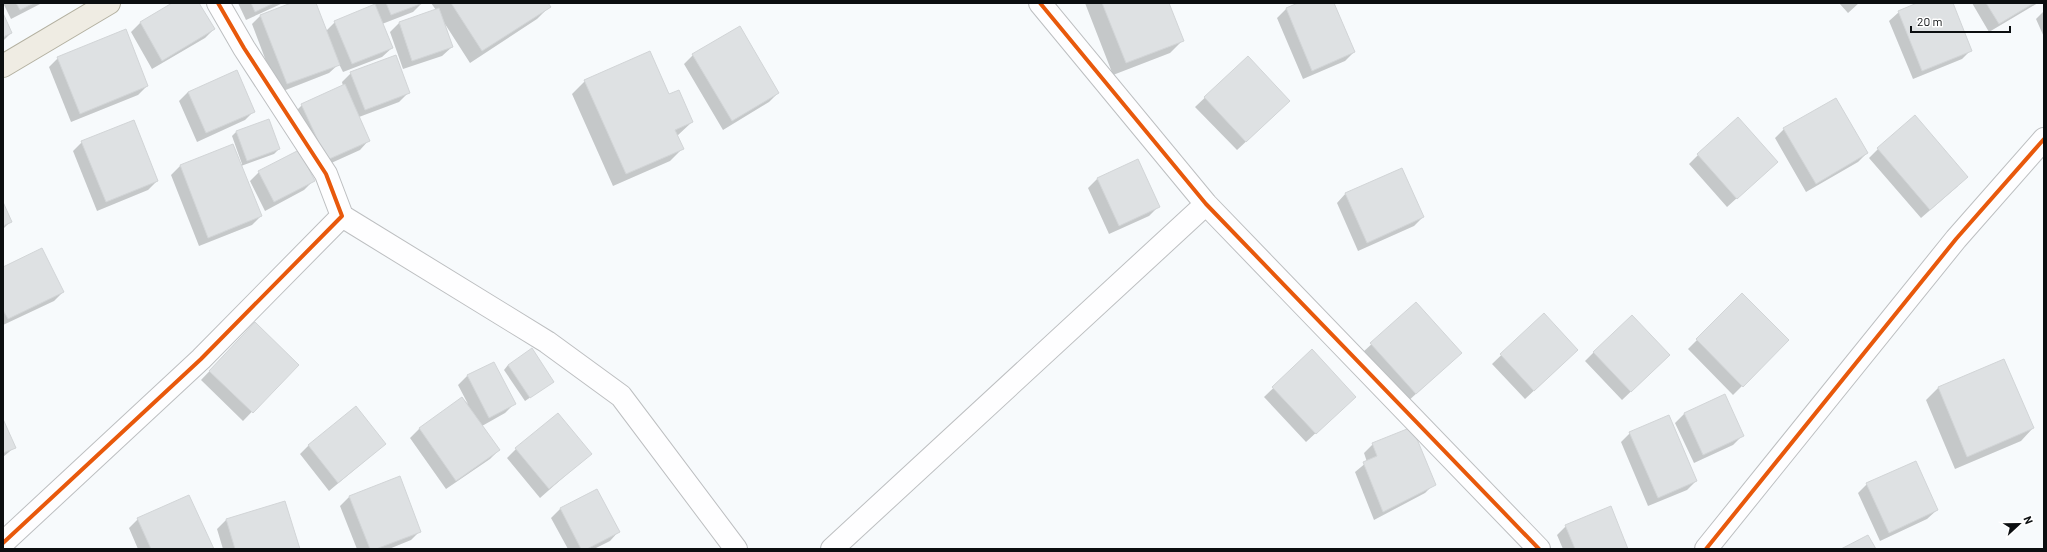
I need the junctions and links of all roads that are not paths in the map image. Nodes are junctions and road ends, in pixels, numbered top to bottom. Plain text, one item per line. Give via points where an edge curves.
1 (109, 3) edge
2 (218, 3) edge
3 (1040, 3) edge
4 (3, 66) edge
5 (2044, 139) edge
6 (1206, 204) junction
7 (342, 216) junction
8 (3, 543) edge
9 (736, 549) edge
10 (832, 549) edge
11 (1539, 549) edge
12 (1706, 549) edge

1 - 4 main road
2 - 7 street via 244,48 326,174
3 - 6 street
5 - 12 street via 1956,239
6 - 10 street
6 - 11 street
7 - 8 street via 201,359
7 - 9 street via 547,342 621,396

